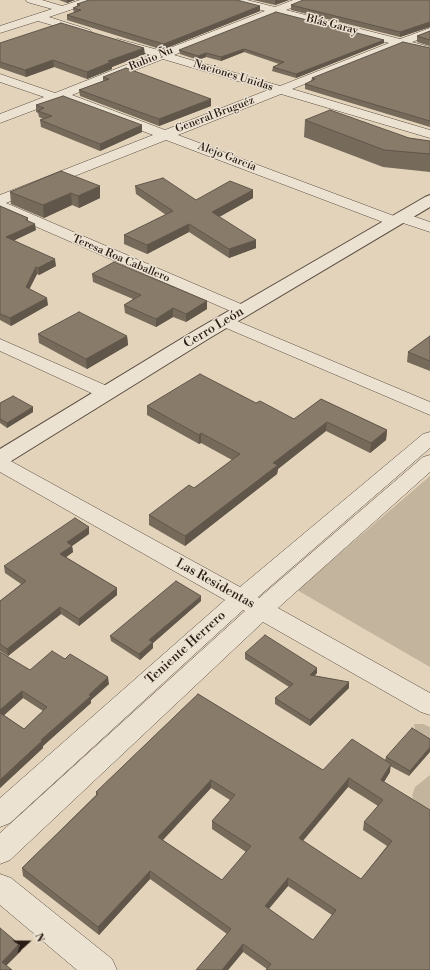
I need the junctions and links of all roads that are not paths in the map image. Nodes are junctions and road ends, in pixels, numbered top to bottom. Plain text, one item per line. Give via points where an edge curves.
1 (31, 0) edge
2 (90, 0) edge
3 (235, 0) edge
4 (302, 0) edge
5 (62, 9) junction
6 (276, 10) junction
7 (37, 17) junction
8 (0, 30) edge
9 (430, 31) edge
10 (95, 35) edge
11 (110, 39) edge
12 (401, 43) junction
13 (430, 50) edge
14 (161, 55) junction
15 (0, 78) edge
16 (280, 90) junction
17 (57, 96) junction
18 (0, 118) edge
19 (166, 134) junction
20 (430, 134) edge
21 (0, 200) edge
22 (430, 200) edge
23 (0, 206) edge
24 (397, 219) junction
25 (430, 227) edge
26 (242, 311) junction
27 (225, 321) junction
28 (0, 344) edge
29 (107, 393) junction
30 (430, 409) edge
31 (430, 438) edge
32 (0, 458) edge
33 (430, 462) edge
34 (0, 463) edge
35 (325, 541) junction
36 (251, 604) junction
37 (430, 705) edge
38 (113, 714) junction
39 (136, 726) junction
40 (0, 815) edge
41 (0, 851) edge
42 (0, 887) edge
43 (101, 970) edge

1 - 5 street
2 - 5 street
3 - 6 street, Blás Garay
4 - 6 street, Rubio Ñu
5 - 7 street
6 - 12 street, Blás Garay
6 - 14 street, Rubio Ñu
7 - 8 street
7 - 10 street
9 - 12 street, General Bruguéz
11 - 14 street, Naciones Unidas
12 - 13 street, Blás Garay
12 - 16 street, General Bruguéz
14 - 16 street, Naciones Unidas
14 - 17 street, Rubio Ñu
15 - 17 street, Alejo García
16 - 19 street, General Bruguéz
16 - 20 street, Naciones Unidas
17 - 18 street, Rubio Ñu
17 - 19 street, Alejo García
19 - 21 street, General Bruguéz
19 - 24 street, Alejo García
22 - 24 street, Cerro León
23 - 26 street, Teresa Roa Caballero
24 - 25 street, Alejo García
24 - 26 street, Cerro León
26 - 27 street, Cerro León
27 - 29 street, Cerro León
27 - 30 street
28 - 29 street
29 - 32 street, Cerro León
31 - 35 street, Teniente Herrero
33 - 35 street, Teniente Herrero
34 - 36 street, Las Residentas
35 - 36 street, Teniente Herrero
36 - 37 street, Las Residentas
36 - 38 street, Teniente Herrero
36 - 39 street, Teniente Herrero
38 - 39 street
38 - 40 street, Teniente Herrero
39 - 41 street, Teniente Herrero
42 - 43 street

